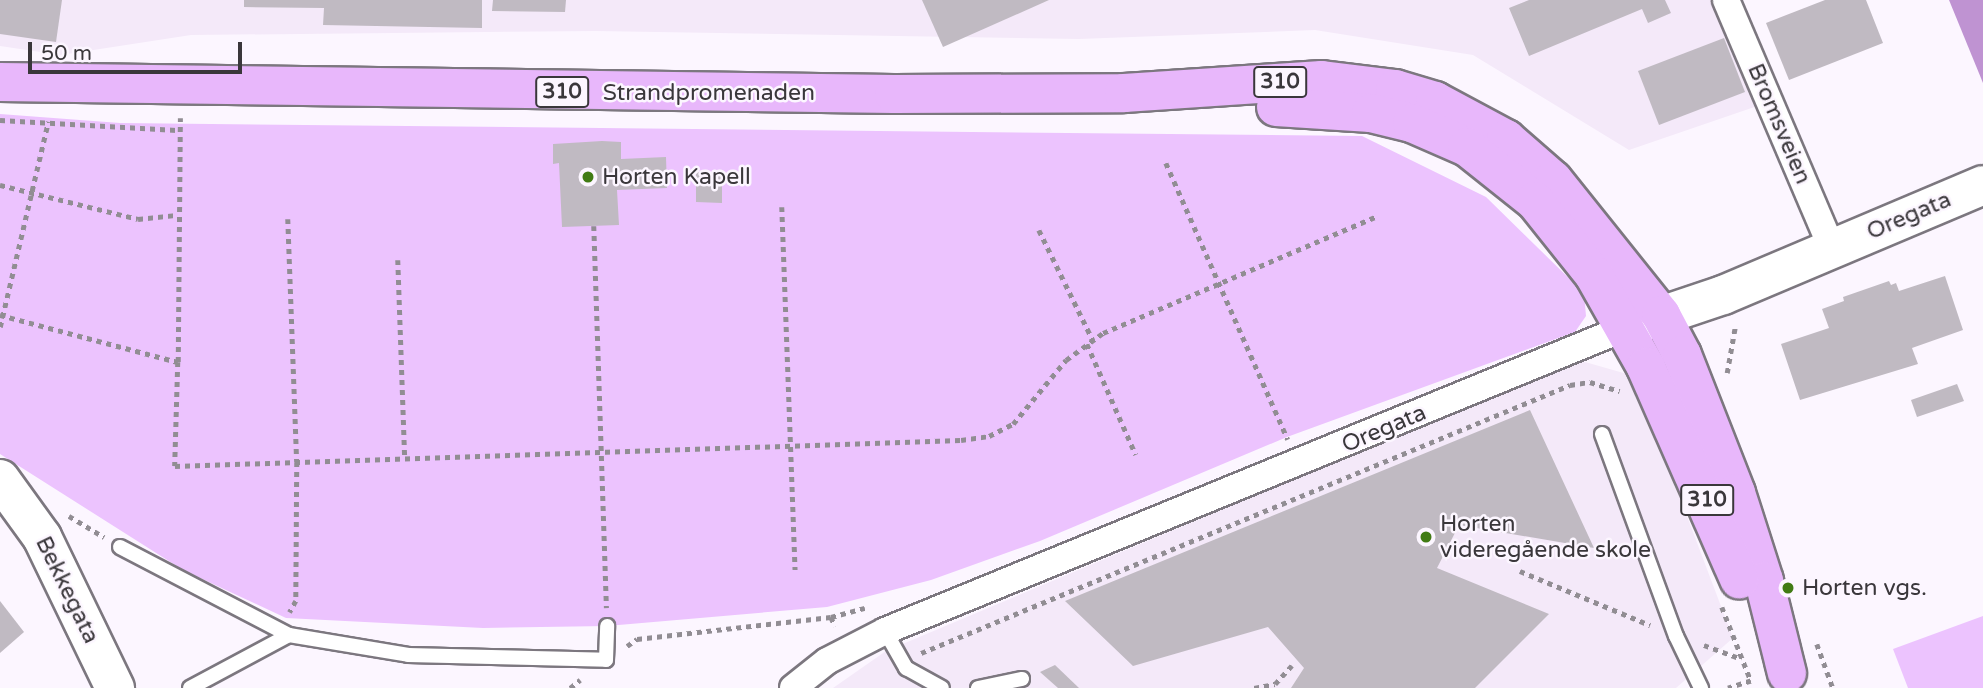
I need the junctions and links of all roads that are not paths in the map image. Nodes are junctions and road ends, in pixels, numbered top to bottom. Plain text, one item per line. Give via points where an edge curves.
1 (1726, 0) edge
2 (0, 82) edge
3 (1124, 93) junction
4 (1983, 186) edge
5 (1832, 248) junction
6 (1661, 315) junction
7 (1625, 328) junction
8 (1602, 434) dead end
9 (7, 487) edge
10 (120, 547) road end
11 (607, 626) road end
12 (885, 631) junction
13 (289, 635) junction
14 (1022, 679) dead end
15 (1777, 681) edge
16 (115, 688) edge
17 (190, 688) edge
18 (793, 688) edge
19 (942, 688) edge
20 (978, 688) edge
21 (1700, 688) edge

1 - 5 street, Bromsveien
2 - 3 main road, Strandpromenaden / 310
3 - 6 main road, Strandpromenaden / 310 via 1322,80 1395,89 1435,101 1506,139 1553,180
3 - 7 main road, Strandpromenaden / 310 via 1184,104 1371,113 1467,147 1535,201 1594,275
4 - 5 main road, Oregata
5 - 6 main road, Oregata via 1723,295
6 - 7 main road, Oregata
6 - 15 main road, Strandpromenaden / 310 via 1682,355 1736,493 1764,581
7 - 12 street, Oregata
7 - 15 main road, Strandpromenaden / 310
8 - 21 lane via 1676,636
9 - 16 main road, Bekkegata via 41,537
10 - 13 lane
11 - 13 lane via 606,660 408,655
12 - 18 street, Oregata via 827,661
12 - 19 lane via 914,674
13 - 17 lane
14 - 20 lane

